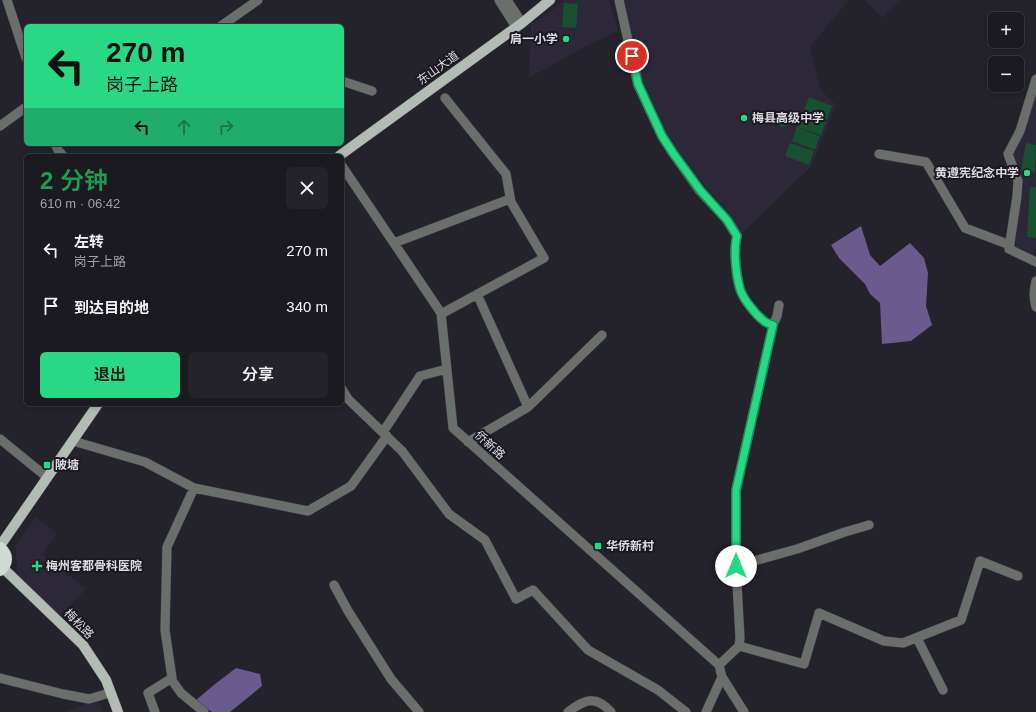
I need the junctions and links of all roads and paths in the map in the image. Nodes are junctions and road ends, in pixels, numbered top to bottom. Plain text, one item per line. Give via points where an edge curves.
1 (7, 0) edge
2 (258, 0) edge
3 (499, 0) edge
4 (507, 0) edge
5 (550, 0) edge
6 (619, 0) edge
7 (225, 23) edge
8 (519, 25) junction
9 (24, 52) edge
10 (1036, 79) edge
11 (344, 82) edge
12 (372, 92) dead end
13 (445, 98) dead end
14 (24, 108) edge
15 (0, 126) edge
16 (342, 154) edge
17 (880, 154) dead end
18 (344, 169) edge
19 (510, 199) junction
20 (394, 243) junction
21 (1010, 245) junction
22 (1036, 262) edge
23 (1036, 281) edge
24 (477, 294) junction
25 (779, 305) dead end
26 (1036, 307) edge
27 (441, 314) junction
28 (773, 325) junction
29 (602, 335) dead end
30 (447, 369) junction
31 (344, 393) edge
32 (97, 406) edge
33 (528, 407) junction
34 (385, 434) junction
35 (0, 439) edge
36 (73, 441) junction
37 (468, 442) junction
38 (43, 474) dead end
39 (194, 488) junction
40 (869, 525) dead end
41 (0, 547) edge
42 (736, 566) junction
43 (1, 570) edge
44 (1018, 576) dead end
45 (334, 584) dead end
46 (917, 638) junction
47 (739, 646) junction
48 (719, 665) junction
49 (722, 677) junction
50 (0, 678) edge
51 (170, 679) junction
52 (942, 690) dead end
53 (106, 694) junction
54 (112, 712) edge
55 (118, 712) edge
56 (155, 712) edge
57 (204, 712) edge
58 (419, 712) edge
59 (568, 712) edge
60 (611, 712) edge
61 (686, 712) edge
62 (706, 712) edge
63 (744, 712) edge

1 - 9 street
2 - 7 street
3 - 8 street
4 - 8 street
5 - 8 main road, 东山大道
6 - 28 street via 638,84 662,136 737,236 736,261 740,290 764,322
8 - 16 main road, 东山大道
10 - 21 street via 1020,131 1008,154 1018,181
11 - 12 street
13 - 19 street via 506,174
14 - 15 street
17 - 21 street via 926,162 965,228
18 - 20 street, 侨新路
19 - 20 street
19 - 24 street via 544,258
20 - 27 street, 侨新路
21 - 22 street via 1009,248
23 - 26 street
24 - 27 street
24 - 33 street
25 - 28 street
27 - 30 street, 侨新路
28 - 42 street via 736,490
29 - 33 street
30 - 34 street via 420,376
30 - 37 street, 侨新路 via 453,428
31 - 34 street via 348,400
32 - 36 main road
33 - 37 street
34 - 39 street via 351,486 308,511
34 - 61 street via 402,451 449,514 485,540 516,599 533,590 588,650 658,690
35 - 38 street
36 - 39 street via 145,462
36 - 41 main road
37 - 48 street, 侨新路
39 - 51 street via 167,547 165,630 172,678
40 - 42 street
41 - 43 highway via 6,557
42 - 47 street
43 - 53 main road, 梅松路 via 78,647
43 - 55 main road, 梅松路 via 83,645 106,680
44 - 46 street via 980,561 961,620
45 - 58 street via 391,679
46 - 47 street via 903,643 884,640 819,613 804,664
46 - 52 street
47 - 48 street
48 - 49 street
49 - 62 street
49 - 63 street
50 - 53 street via 89,699
51 - 56 street via 148,692
51 - 57 street via 181,693
53 - 54 main road, 梅松路
59 - 60 street via 579,704 591,700 603,703

